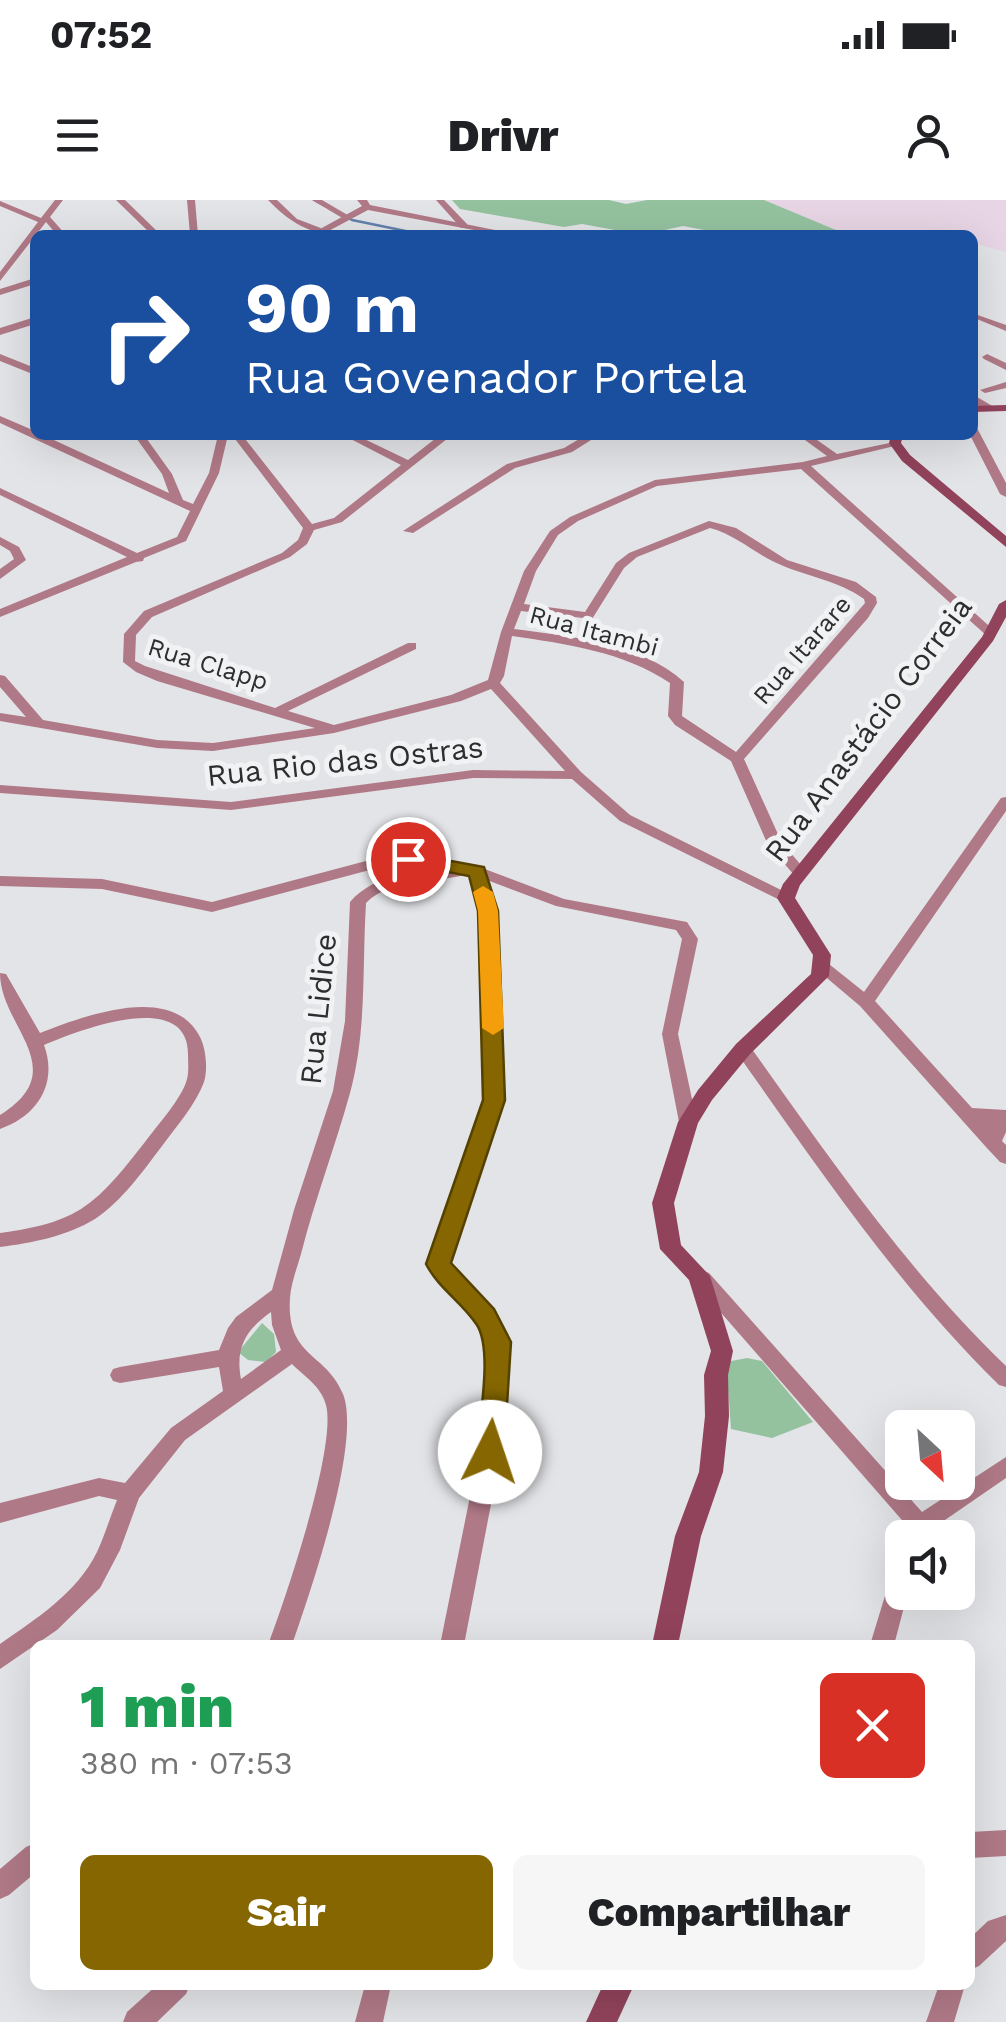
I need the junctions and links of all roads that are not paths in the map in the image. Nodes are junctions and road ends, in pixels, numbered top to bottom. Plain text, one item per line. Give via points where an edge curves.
1 (120, 200) edge
2 (192, 200) edge
3 (272, 200) edge
4 (316, 200) edge
5 (56, 202) edge
6 (364, 203) edge
7 (0, 204) edge
8 (442, 205) edge
9 (25, 212) junction
10 (348, 218) junction
11 (422, 218) junction
12 (44, 220) junction
13 (464, 226) junction
14 (36, 230) edge
15 (56, 230) edge
16 (152, 230) edge
17 (194, 230) edge
18 (310, 230) edge
19 (325, 230) edge
20 (486, 230) edge
21 (30, 238) edge
22 (0, 248) edge
23 (17, 254) junction
24 (0, 278) edge
25 (30, 283) edge
26 (0, 292) edge
27 (978, 314) edge
28 (30, 322) edge
29 (1006, 328) edge
30 (0, 332) edge
31 (0, 357) edge
32 (987, 357) dead end
33 (1006, 367) edge
34 (30, 370) edge
35 (1006, 385) edge
36 (986, 390) dead end
37 (978, 401) edge
38 (990, 408) junction
39 (1006, 408) edge
40 (978, 409) edge
41 (0, 419) edge
42 (30, 430) edge
43 (55, 440) edge
44 (143, 440) edge
45 (222, 440) edge
46 (241, 440) edge
47 (358, 440) edge
48 (440, 440) edge
49 (585, 440) edge
50 (811, 440) edge
51 (892, 440) edge
52 (897, 440) edge
53 (978, 440) edge
54 (836, 456) junction
55 (407, 464) junction
56 (803, 465) junction
57 (0, 490) edge
58 (1006, 494) edge
59 (178, 501) junction
60 (194, 509) junction
61 (308, 528) junction
62 (409, 531) dead end
63 (0, 540) edge
64 (1006, 544) edge
65 (139, 559) junction
66 (0, 574) edge
67 (1, 595) edge
68 (520, 599) junction
69 (1006, 604) edge
70 (5, 610) edge
71 (507, 632) junction
72 (995, 638) edge
73 (412, 646) dead end
74 (0, 679) edge
75 (494, 683) junction
76 (280, 710) junction
77 (0, 717) edge
78 (39, 724) junction
79 (334, 729) junction
80 (736, 759) junction
81 (576, 774) junction
82 (0, 789) edge
83 (1006, 802) edge
84 (984, 833) junction
85 (1006, 838) edge
86 (474, 871) junction
87 (800, 873) junction
88 (0, 881) edge
89 (786, 898) junction
90 (823, 968) junction
91 (0, 978) edge
92 (866, 1002) junction
93 (37, 1041) junction
94 (743, 1049) junction
95 (967, 1114) junction
96 (688, 1122) junction
97 (0, 1123) edge
98 (1001, 1129) edge
99 (1006, 1157) edge
100 (0, 1240) edge
101 (700, 1276) junction
102 (281, 1294) junction
103 (288, 1349) junction
104 (228, 1357) junction
105 (120, 1375) dead end
106 (1006, 1379) edge
107 (234, 1392) junction
108 (1006, 1466) edge
109 (130, 1493) junction
110 (0, 1513) edge
111 (909, 1520) edge
112 (933, 1520) edge
113 (892, 1610) edge
114 (281, 1640) edge
115 (453, 1640) edge
116 (665, 1640) edge
117 (883, 1640) edge
118 (0, 1658) edge
119 (1006, 1843) edge
120 (975, 1845) edge
121 (30, 1860) edge
122 (0, 1886) edge
123 (1006, 1928) edge
124 (975, 1952) edge
125 (172, 1990) edge
126 (377, 1990) edge
127 (617, 1990) edge
128 (950, 1990) edge
129 (137, 2022) edge
130 (368, 2022) edge
131 (602, 2022) edge
132 (940, 2022) edge

1 - 16 street
2 - 17 street
3 - 18 street
4 - 10 street
5 - 9 street
5 - 12 street
6 - 10 street
6 - 11 street
7 - 9 street
8 - 11 street
8 - 13 street
9 - 12 street
10 - 19 street
11 - 13 street
12 - 14 street
12 - 15 street
13 - 20 street
21 - 23 street
22 - 23 street
23 - 24 street
25 - 26 street
27 - 29 street
28 - 30 street
31 - 34 street
32 - 33 street
35 - 36 street
37 - 38 street
38 - 39 main road
38 - 40 main road
41 - 42 street
43 - 59 street
44 - 59 street
45 - 60 street via 214,473
46 - 61 street
47 - 55 street
48 - 55 street
49 - 62 street via 511,466
50 - 54 street
51 - 54 street
52 - 64 main road
53 - 58 street
54 - 56 street
55 - 61 street via 338,520
56 - 68 street via 656,483 586,512 544,546
56 - 72 street
57 - 65 street
59 - 60 street
60 - 65 street via 182,540
61 - 76 street, Rua Clapp via 286,556 162,605 138,622 128,643 129,662 142,672
63 - 66 street via 20,560
65 - 70 street
67 - 70 street
68 - 71 street
68 - 80 street, Rua Itarare via 586,617 633,554 709,524 870,597 864,615
69 - 72 main road, Rua Anastácio Correia
71 - 75 street
71 - 80 street, Rua Itambi via 624,657 666,674 677,682 675,716
72 - 87 main road, Rua Anastácio Correia
73 - 76 street
74 - 78 street
75 - 79 street
75 - 81 street
76 - 79 street, Rua Clapp
77 - 78 street
78 - 79 street via 198,747
80 - 87 street via 775,845
81 - 82 street, Rua Rio das Ostras via 473,774 231,806
81 - 89 street via 636,826
83 - 84 street
84 - 85 street
84 - 92 street
86 - 88 street via 428,860 381,862 212,906 102,884
86 - 96 street via 549,900 664,921 690,933 670,1034
86 - 102 street, Rua Lidice via 386,884 358,902 346,1076 306,1191
86 - 115 street via 488,911 494,1100 438,1264 485,1316 498,1342 490,1452
87 - 89 main road, Rua Anastácio Correia
89 - 90 main road, Rua Anastácio Correia via 822,955
90 - 92 street
90 - 94 main road
91 - 93 street
92 - 95 street
93 - 97 street via 43,1074 36,1092
93 - 100 street via 98,1017 148,1011 188,1028 200,1058 196,1080 91,1212 50,1230
94 - 96 main road
94 - 106 street via 886,1252
95 - 98 street
95 - 98 street
96 - 101 main road via 663,1203 664,1228 671,1249
98 - 99 street
101 - 111 street
101 - 116 main road via 722,1350 717,1416 711,1472 688,1536
102 - 103 street, Rua Lidice
102 - 104 street via 237,1326
103 - 107 street
103 - 114 street via 319,1373 338,1410 337,1435
104 - 105 street
104 - 107 street
107 - 109 street via 178,1434
108 - 112 street
109 - 110 street via 98,1487
109 - 118 street via 91,1582
113 - 117 street
119 - 120 street
121 - 122 street
123 - 124 street
125 - 129 street
126 - 130 street
127 - 131 main road
128 - 132 street

